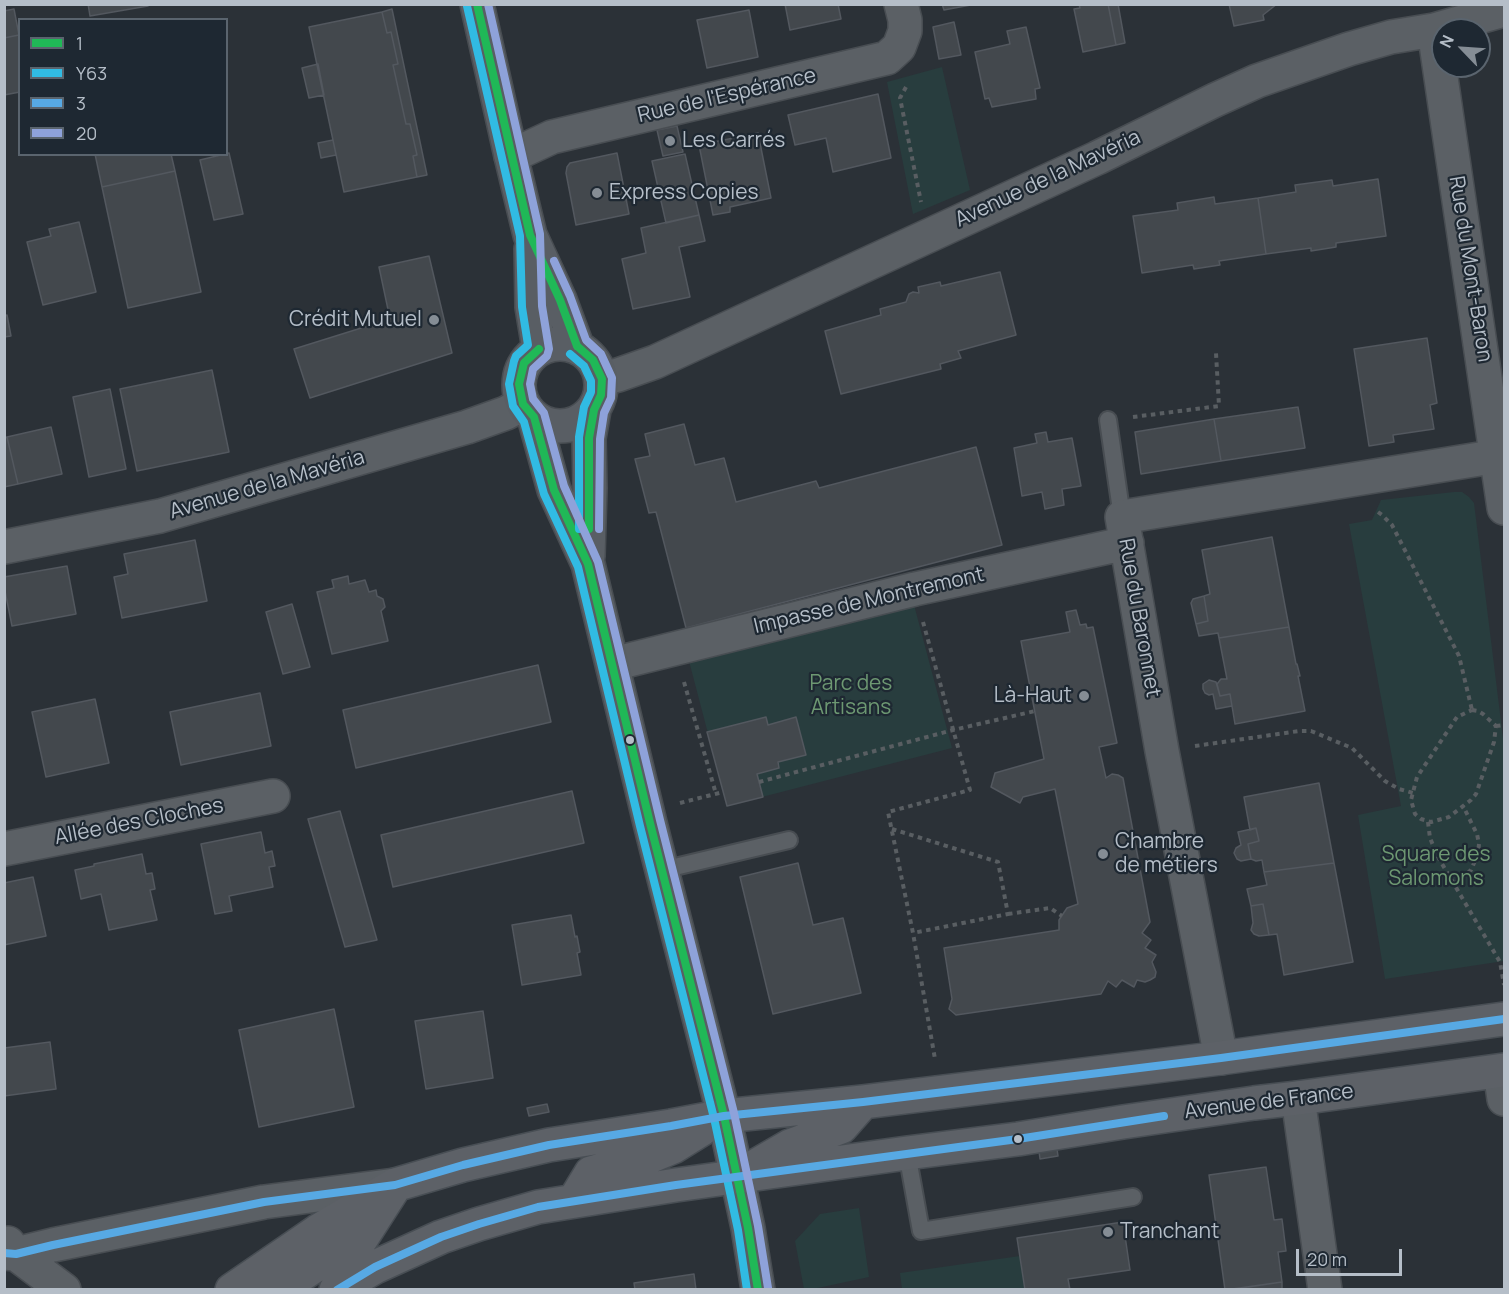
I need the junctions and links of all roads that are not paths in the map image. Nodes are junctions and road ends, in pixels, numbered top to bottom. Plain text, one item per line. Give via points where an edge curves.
1 (477, 4) edge
2 (901, 4) edge
3 (1504, 10) edge
4 (1476, 18) edge
5 (1431, 30) edge
6 (1441, 78) edge
7 (511, 156) junction
8 (530, 235) junction
9 (577, 346) junction
10 (539, 349) junction
11 (598, 394) junction
12 (528, 411) junction
13 (1108, 420) road end
14 (1498, 456) junction
15 (1504, 508) edge
16 (1124, 530) junction
17 (4, 547) edge
18 (588, 564) junction
19 (612, 664) junction
20 (273, 796) dead end
21 (789, 840) dead end
22 (4, 849) edge
23 (662, 870) junction
24 (1504, 1018) edge
25 (1221, 1058) junction
26 (1503, 1080) edge
27 (1298, 1098) junction
28 (863, 1102) junction
29 (724, 1116) junction
30 (907, 1153) junction
31 (737, 1177) junction
32 (395, 1185) junction
33 (1133, 1197) dead end
34 (574, 1201) junction
35 (8, 1248) edge
36 (64, 1290) edge
37 (232, 1290) edge
38 (278, 1290) edge
39 (336, 1290) edge
40 (758, 1290) edge
41 (1325, 1290) edge

1 - 7 main road
2 - 7 street, Rue de l'Espérance via 905,31 899,47 887,58 552,137
3 - 4 street, Avenue de la Mavéria
5 - 11 street, Avenue de la Mavéria via 1349,49 1257,81 655,362 618,375
6 - 14 street, Rue du Mont-Baron
7 - 8 main road
8 - 9 main road
8 - 10 main road via 532,307
9 - 10 main road via 558,343
9 - 11 main road via 593,360
10 - 12 main road via 524,363 519,384
11 - 12 main road via 581,421 566,426 544,424
11 - 18 main road via 589,438
12 - 17 street, Avenue de la Mavéria via 506,413 160,516
12 - 18 main road via 554,490
13 - 16 lane
14 - 15 street, Rue du Mont-Baron
14 - 16 street, Rue du Baronnet via 1382,475
16 - 19 street, Impasse de Montremont via 915,589
16 - 25 street, Rue du Baronnet
18 - 19 main road
19 - 23 main road
20 - 22 street, Allée des Cloches
21 - 23 lane
23 - 29 main road
24 - 25 main road
25 - 28 main road
26 - 27 main road, Avenue de France
27 - 30 main road, Avenue de France
27 - 41 street
28 - 29 main road
28 - 31 main road via 841,1127 790,1146
29 - 31 main road
29 - 32 main road via 549,1145
29 - 34 main road via 661,1152 591,1173
30 - 31 main road, Avenue de France
30 - 33 lane via 921,1231
31 - 34 main road, Avenue de France
31 - 40 main road
32 - 35 street via 264,1202 53,1245
32 - 37 main road via 318,1231
32 - 38 main road via 361,1239
34 - 39 main road, Avenue de France via 528,1210 441,1237
35 - 36 street

